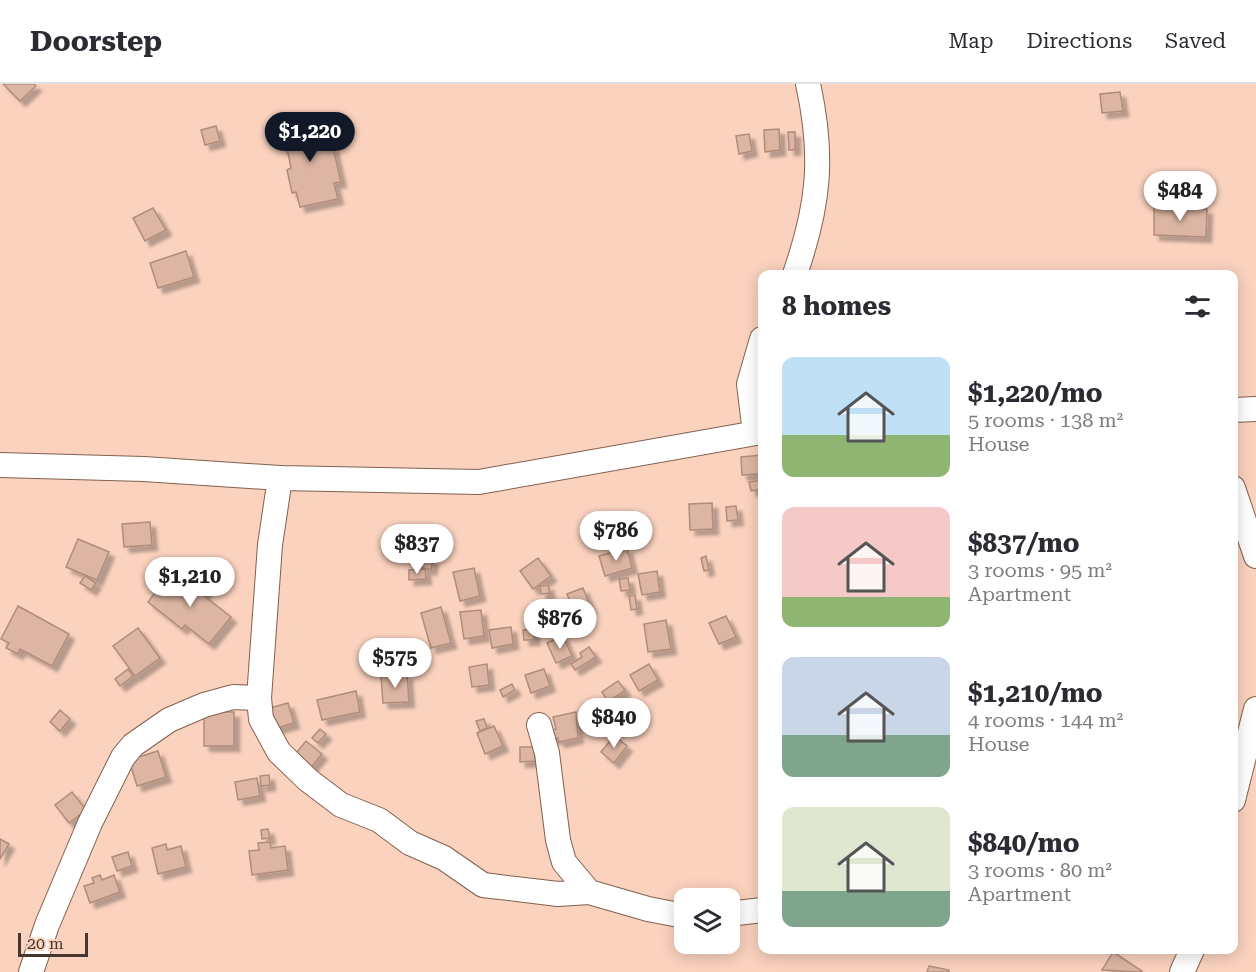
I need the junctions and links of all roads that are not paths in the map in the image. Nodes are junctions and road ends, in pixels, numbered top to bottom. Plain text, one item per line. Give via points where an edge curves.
1 (808, 84) edge
2 (796, 270) edge
3 (758, 353) edge
4 (1256, 409) edge
5 (1238, 410) edge
6 (758, 432) edge
7 (0, 465) edge
8 (280, 478) junction
9 (1238, 503) edge
10 (1256, 556) edge
11 (259, 698) junction
12 (1256, 709) edge
13 (539, 724) dead end
14 (1238, 780) edge
15 (589, 891) junction
16 (758, 910) edge
17 (740, 912) edge
18 (674, 914) edge
19 (1190, 954) edge
20 (32, 972) edge
21 (1182, 972) edge

1 - 2 street via 817,124 818,180 811,229
3 - 6 street via 749,384
4 - 5 street
6 - 8 street via 479,482
7 - 8 street
8 - 11 street via 270,545
9 - 10 street
11 - 15 street via 261,719 279,752 341,805 379,820 410,843 444,858 483,885 558,894
11 - 20 street via 233,697 169,720 133,745 123,757 90,823 47,925
12 - 14 street
13 - 15 street via 564,862
15 - 18 street
16 - 17 street
19 - 21 street

